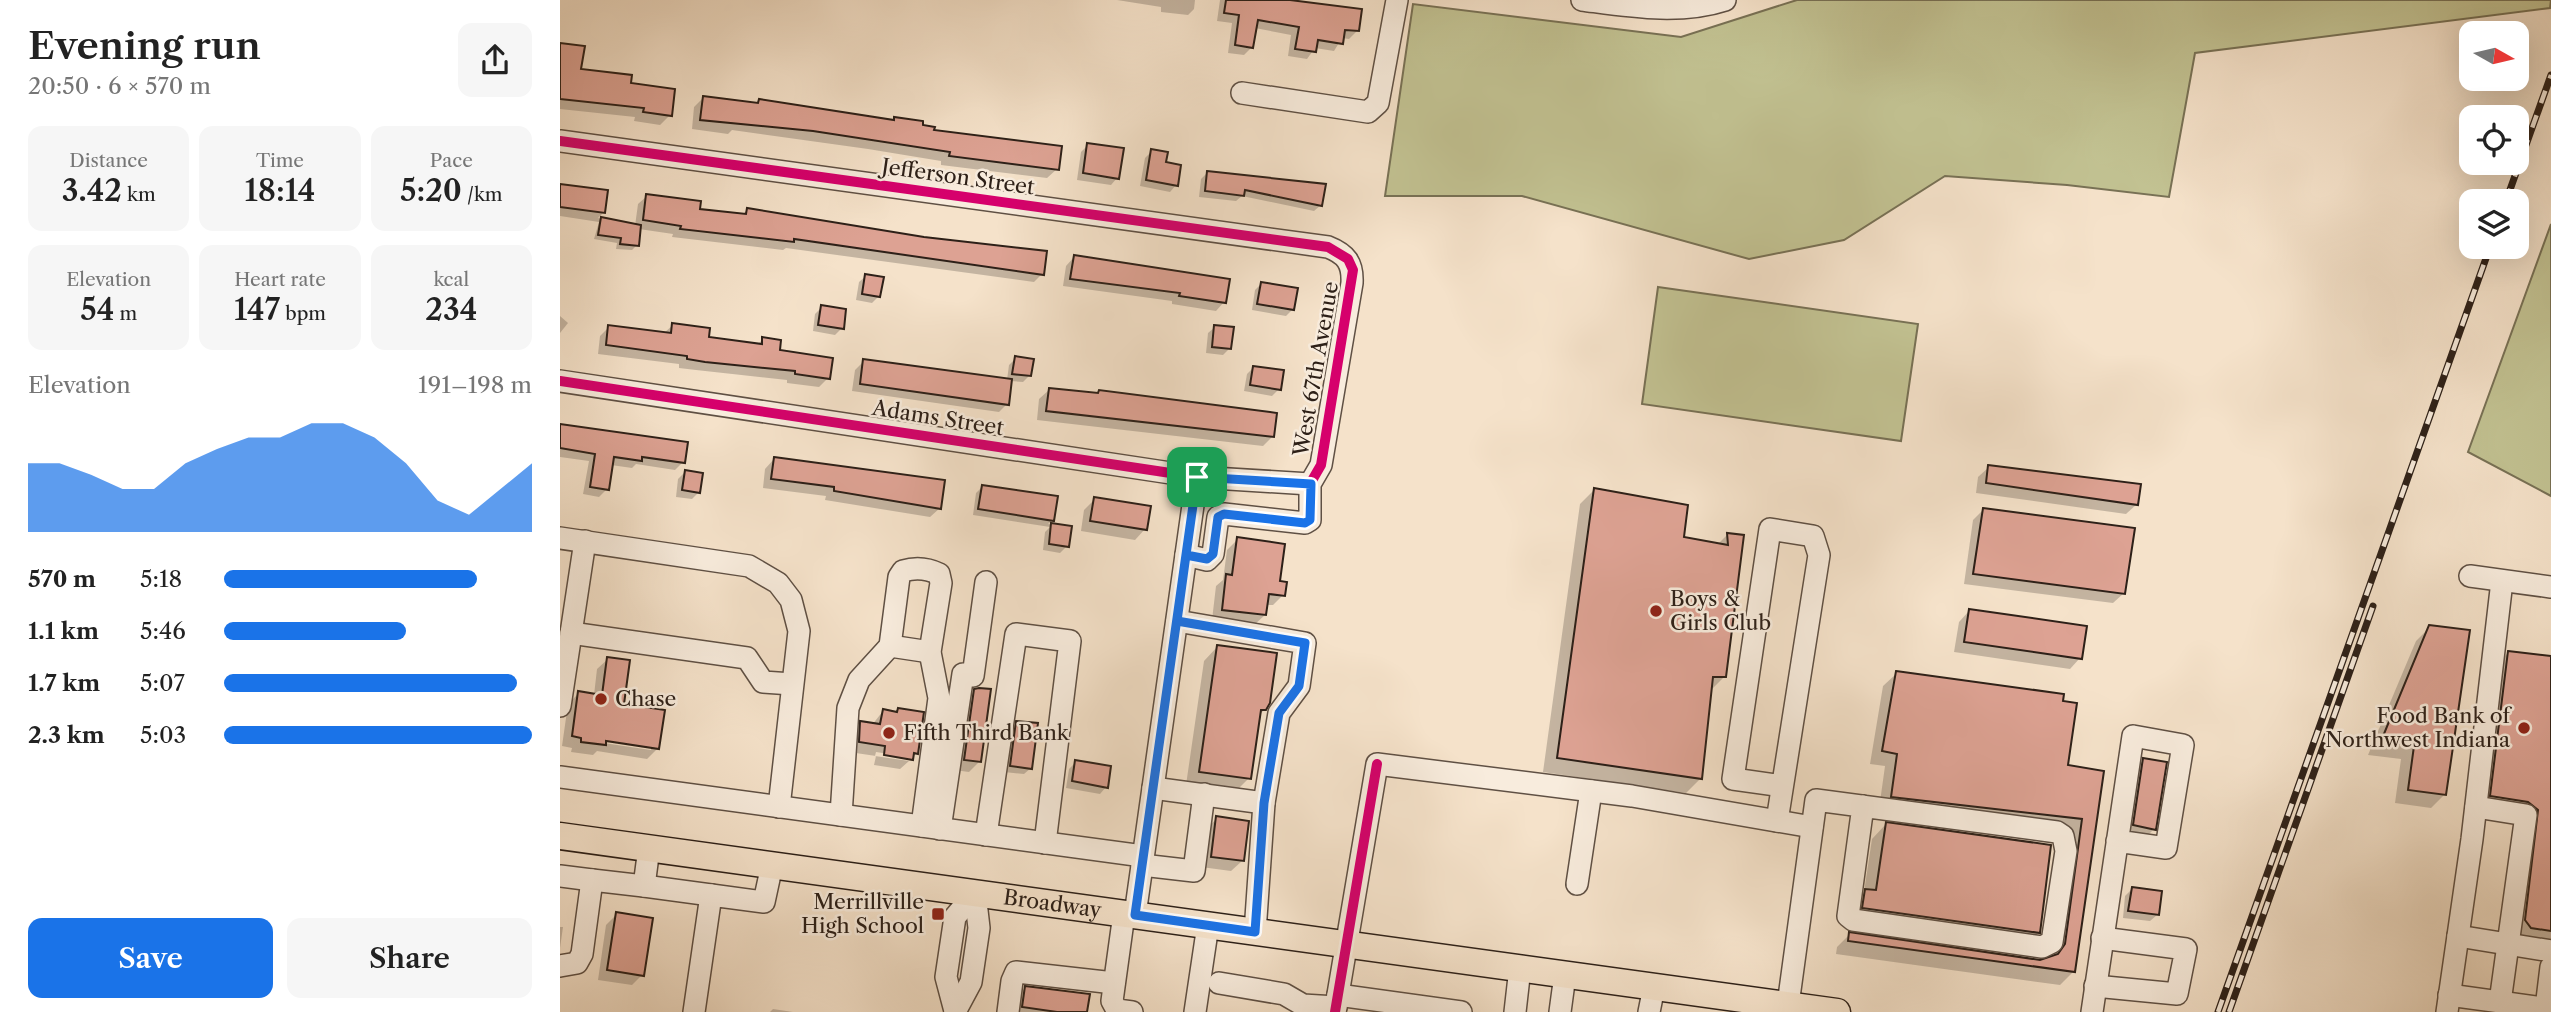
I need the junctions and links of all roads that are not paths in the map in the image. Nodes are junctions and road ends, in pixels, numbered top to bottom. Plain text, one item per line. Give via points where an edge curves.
1 (1397, 0) edge
2 (1582, 0) edge
3 (1725, 0) edge
4 (1648, 4) edge
5 (1242, 93) dead end
6 (560, 141) edge
7 (1348, 259) joint
8 (560, 381) edge
9 (1197, 477) junction
10 (1311, 484) junction
11 (560, 538) edge
12 (585, 541) junction
13 (1186, 555) junction
14 (2470, 576) dead end
15 (2502, 580) junction
16 (986, 582) dead end
17 (2551, 587) edge
18 (1177, 621) junction
19 (571, 633) junction
20 (890, 646) junction
21 (930, 652) junction
22 (792, 684) junction
23 (560, 706) edge
24 (560, 777) edge
25 (1782, 786) junction
26 (1153, 788) junction
27 (1591, 791) junction
28 (1204, 794) junction
29 (1264, 803) junction
30 (1863, 806) junction
31 (779, 807) junction
32 (2476, 807) junction
33 (841, 815) junction
34 (1777, 821) junction
35 (931, 827) junction
36 (1812, 827) junction
37 (986, 835) junction
38 (560, 836) edge
39 (2117, 841) junction
40 (1045, 843) junction
41 (649, 848) junction
42 (1143, 861) junction
43 (772, 865) junction
44 (560, 876) edge
45 (592, 880) junction
46 (1577, 884) dead end
47 (644, 886) junction
48 (975, 893) junction
49 (711, 895) junction
50 (1129, 914) junction
51 (1208, 925) junction
52 (1255, 932) junction
53 (2458, 936) junction
54 (2102, 939) junction
55 (1345, 944) junction
56 (2510, 945) junction
57 (2551, 951) edge
58 (560, 966) edge
59 (2551, 967) edge
60 (1520, 968) junction
61 (1565, 975) junction
62 (1219, 984) dead end
63 (2095, 986) junction
64 (1110, 999) edge
65 (1652, 999) edge
66 (2500, 1002) junction
67 (1716, 1004) edge
68 (2448, 1004) edge
69 (1336, 1005) edge
70 (1303, 1008) edge
71 (2549, 1008) edge
72 (1787, 1009) edge
73 (955, 1011) edge
74 (694, 1012) edge
75 (1008, 1012) edge
76 (1132, 1012) edge
77 (1195, 1012) edge
78 (1461, 1012) edge
79 (1515, 1012) edge
80 (1560, 1012) edge
81 (1837, 1012) edge
82 (2092, 1012) edge

1 - 5 street via 1378,103 1368,112
2 - 4 street
3 - 4 street via 1711,5
6 - 7 street, Jefferson Street via 1328,247
7 - 10 street, West 67th Avenue via 1352,283 1321,465
8 - 9 street, Adams Street
9 - 10 street, Adams Street
9 - 13 street
10 - 13 street, West 67th Avenue via 1310,520 1305,523 1224,514 1218,517 1213,554 1207,559
11 - 12 street
12 - 19 street
12 - 22 street via 750,566 778,583 791,600 799,631
13 - 18 street
14 - 15 street
15 - 17 street
15 - 32 street
16 - 35 street via 973,676 963,674
18 - 26 street
18 - 29 street via 1305,643 1299,686 1279,713
19 - 22 street via 747,658 763,682
19 - 23 street
20 - 21 street
20 - 21 street via 899,577 914,568 930,570 939,574 941,583
20 - 33 street via 859,680 848,708
21 - 35 street via 939,698
22 - 31 street
24 - 31 street
25 - 25 street via 1819,555 1813,536 1770,529 1733,779
25 - 34 street
26 - 28 street
26 - 42 street
27 - 34 street
27 - 46 street
27 - 55 street via 1377,764
28 - 29 street
28 - 42 street via 1194,872
29 - 52 street
30 - 30 street via 2063,836 2066,851 2052,942 2042,947 1848,916
30 - 36 street via 1816,800
31 - 33 street
32 - 53 street
32 - 56 street via 2526,815
33 - 35 street
34 - 36 street
35 - 37 street
36 - 72 street
37 - 40 street
37 - 40 street via 1016,634 1070,641
38 - 41 main road, Broadway
39 - 39 street via 2133,736 2183,745 2166,848
39 - 54 street
40 - 42 street
41 - 43 main road, Broadway
41 - 47 street
42 - 50 street
43 - 48 main road, Broadway
43 - 49 street via 764,902
44 - 45 street
45 - 47 street
45 - 58 street via 582,954 577,962
47 - 49 street
48 - 50 main road, Broadway
48 - 73 street via 979,928 971,982
49 - 74 street
50 - 51 main road, Broadway
50 - 64 street
51 - 52 main road, Broadway
51 - 77 street
52 - 55 main road, Broadway
53 - 56 street
53 - 68 street
54 - 63 street
54 - 63 street via 2186,949 2177,994
55 - 60 main road, Broadway
55 - 69 street
56 - 57 street
56 - 66 street
59 - 71 street
60 - 61 main road, Broadway
60 - 79 street
61 - 65 main road, Broadway
61 - 80 street
62 - 70 street via 1284,994
63 - 82 street
64 - 75 street via 1016,972
64 - 76 street via 1117,1010
65 - 67 main road, Broadway
66 - 68 street
66 - 71 street
67 - 72 main road, Broadway
69 - 70 street
69 - 78 street
72 - 81 main road, Broadway

